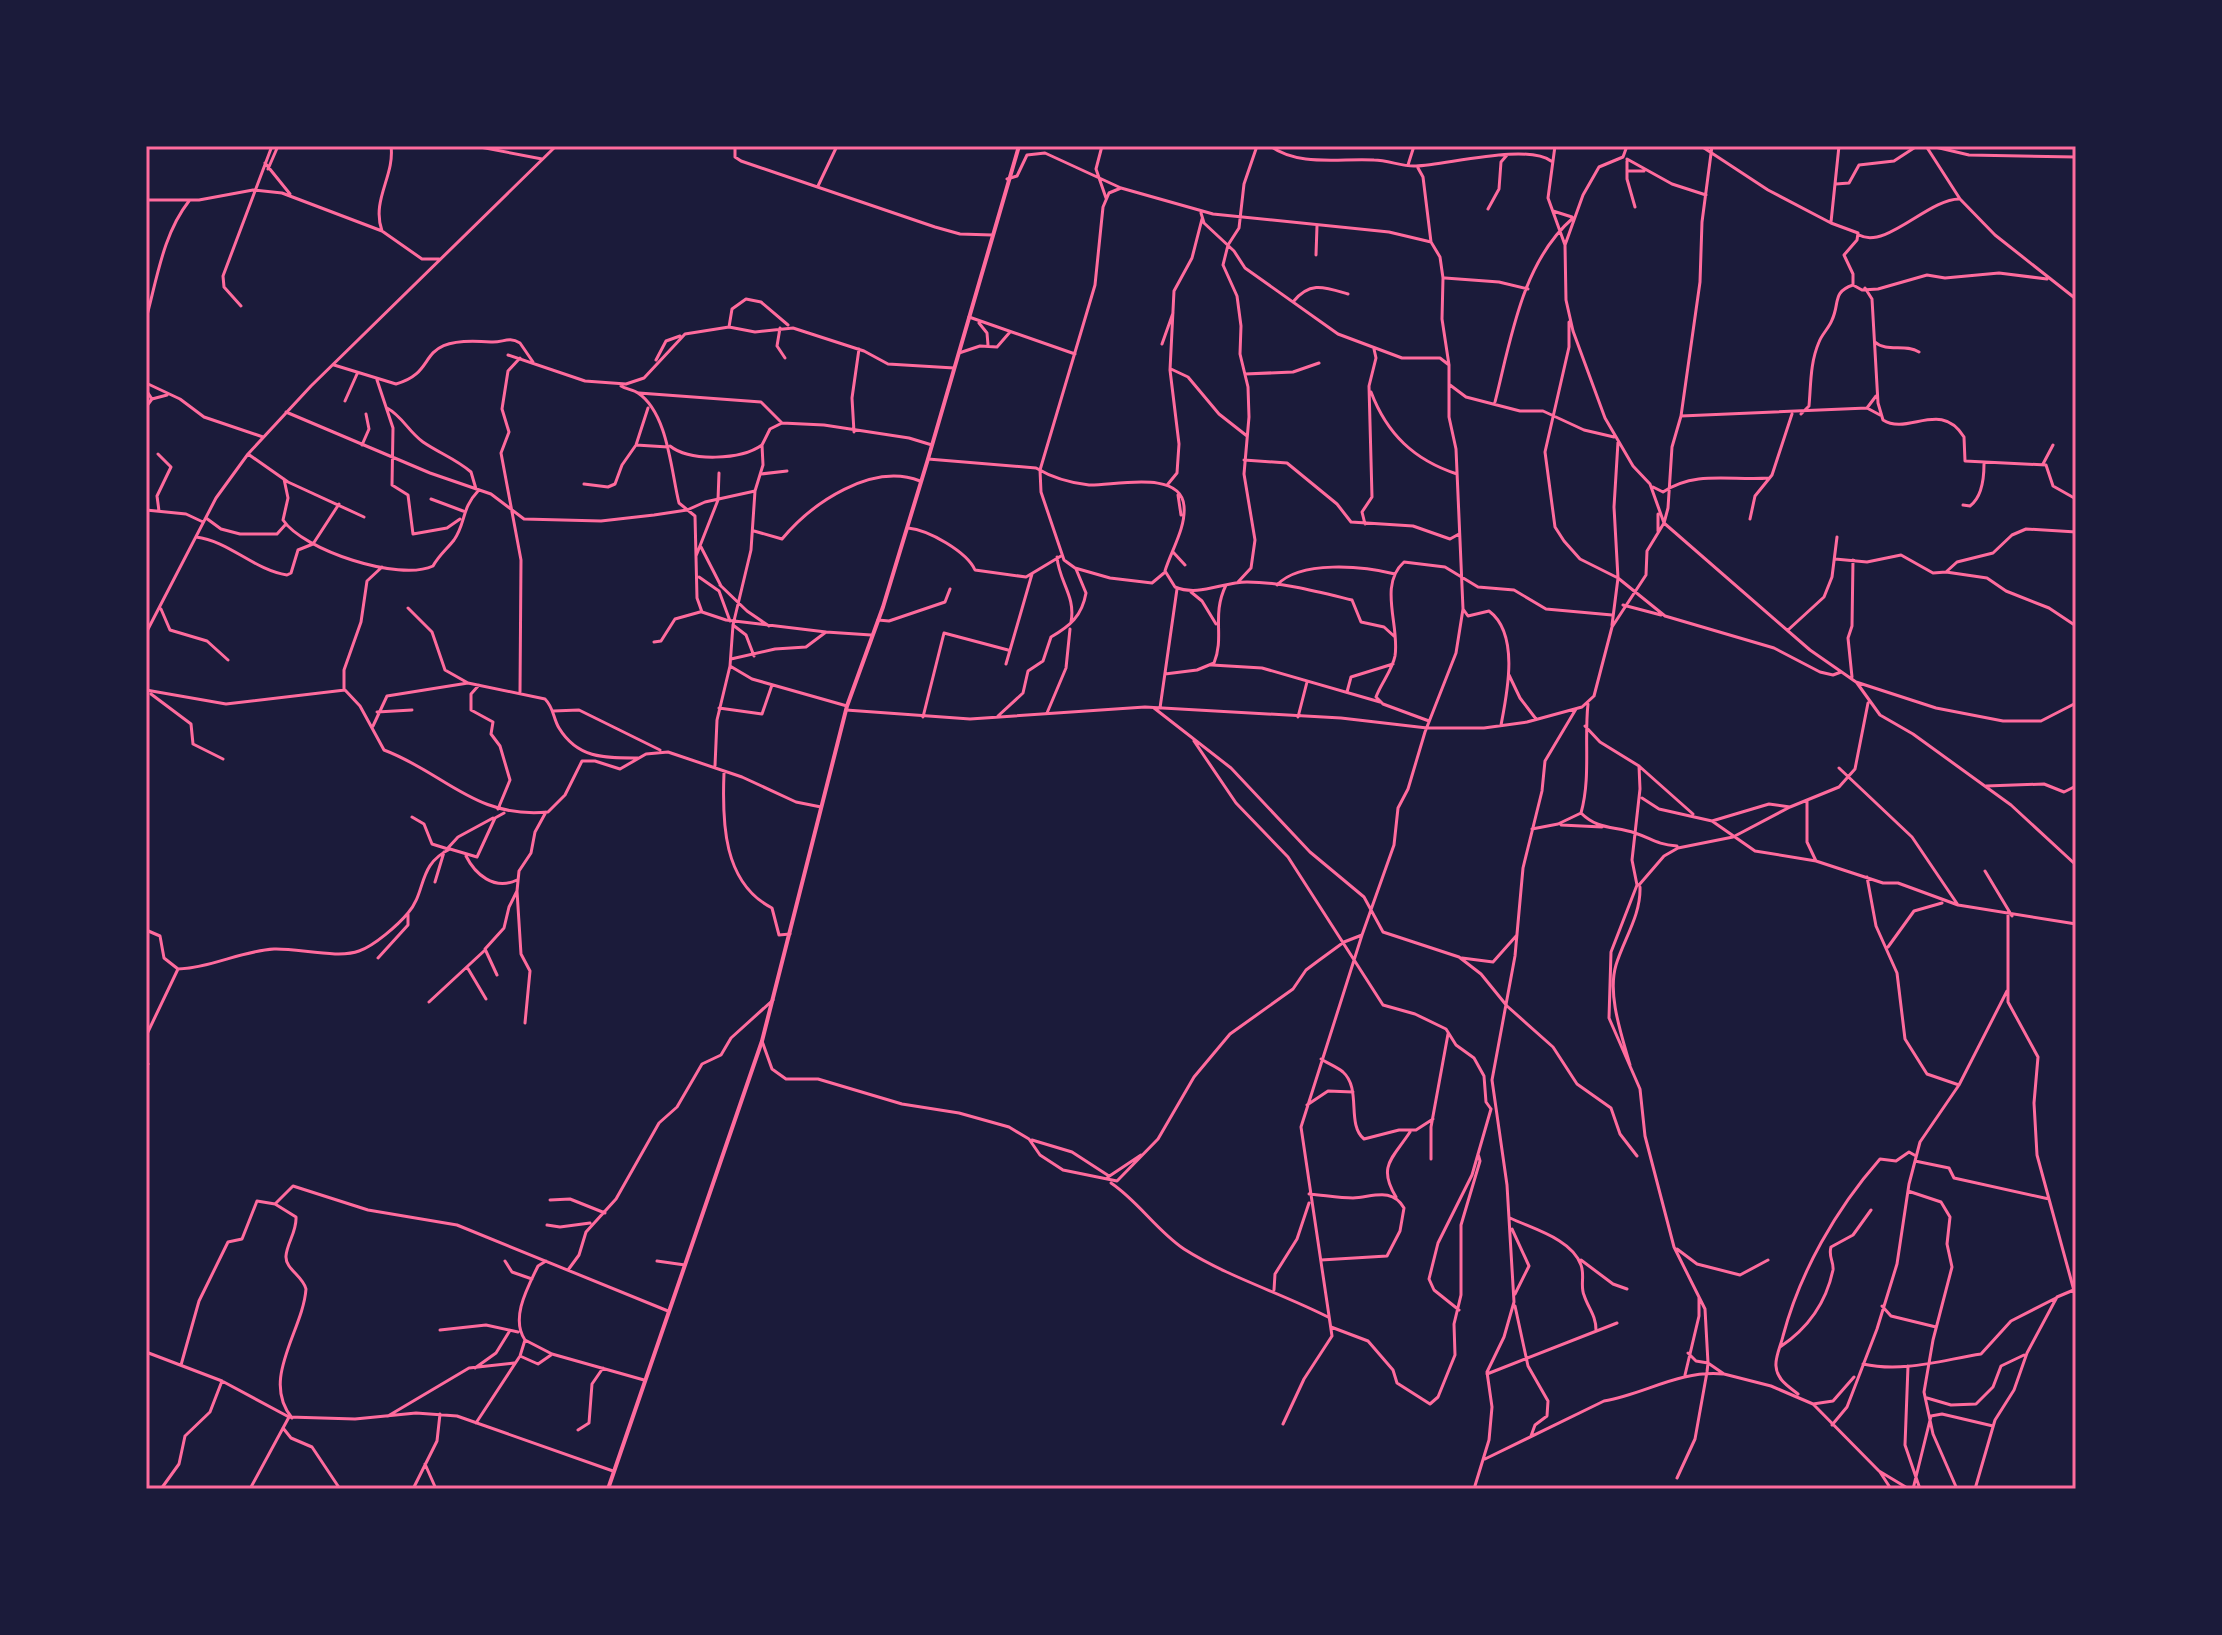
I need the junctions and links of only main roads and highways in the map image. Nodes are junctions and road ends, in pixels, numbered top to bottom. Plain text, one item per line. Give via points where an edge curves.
1 (1019, 146) edge
2 (608, 1489) edge

1 - 2 main road via 907,528 846,708 762,1041

